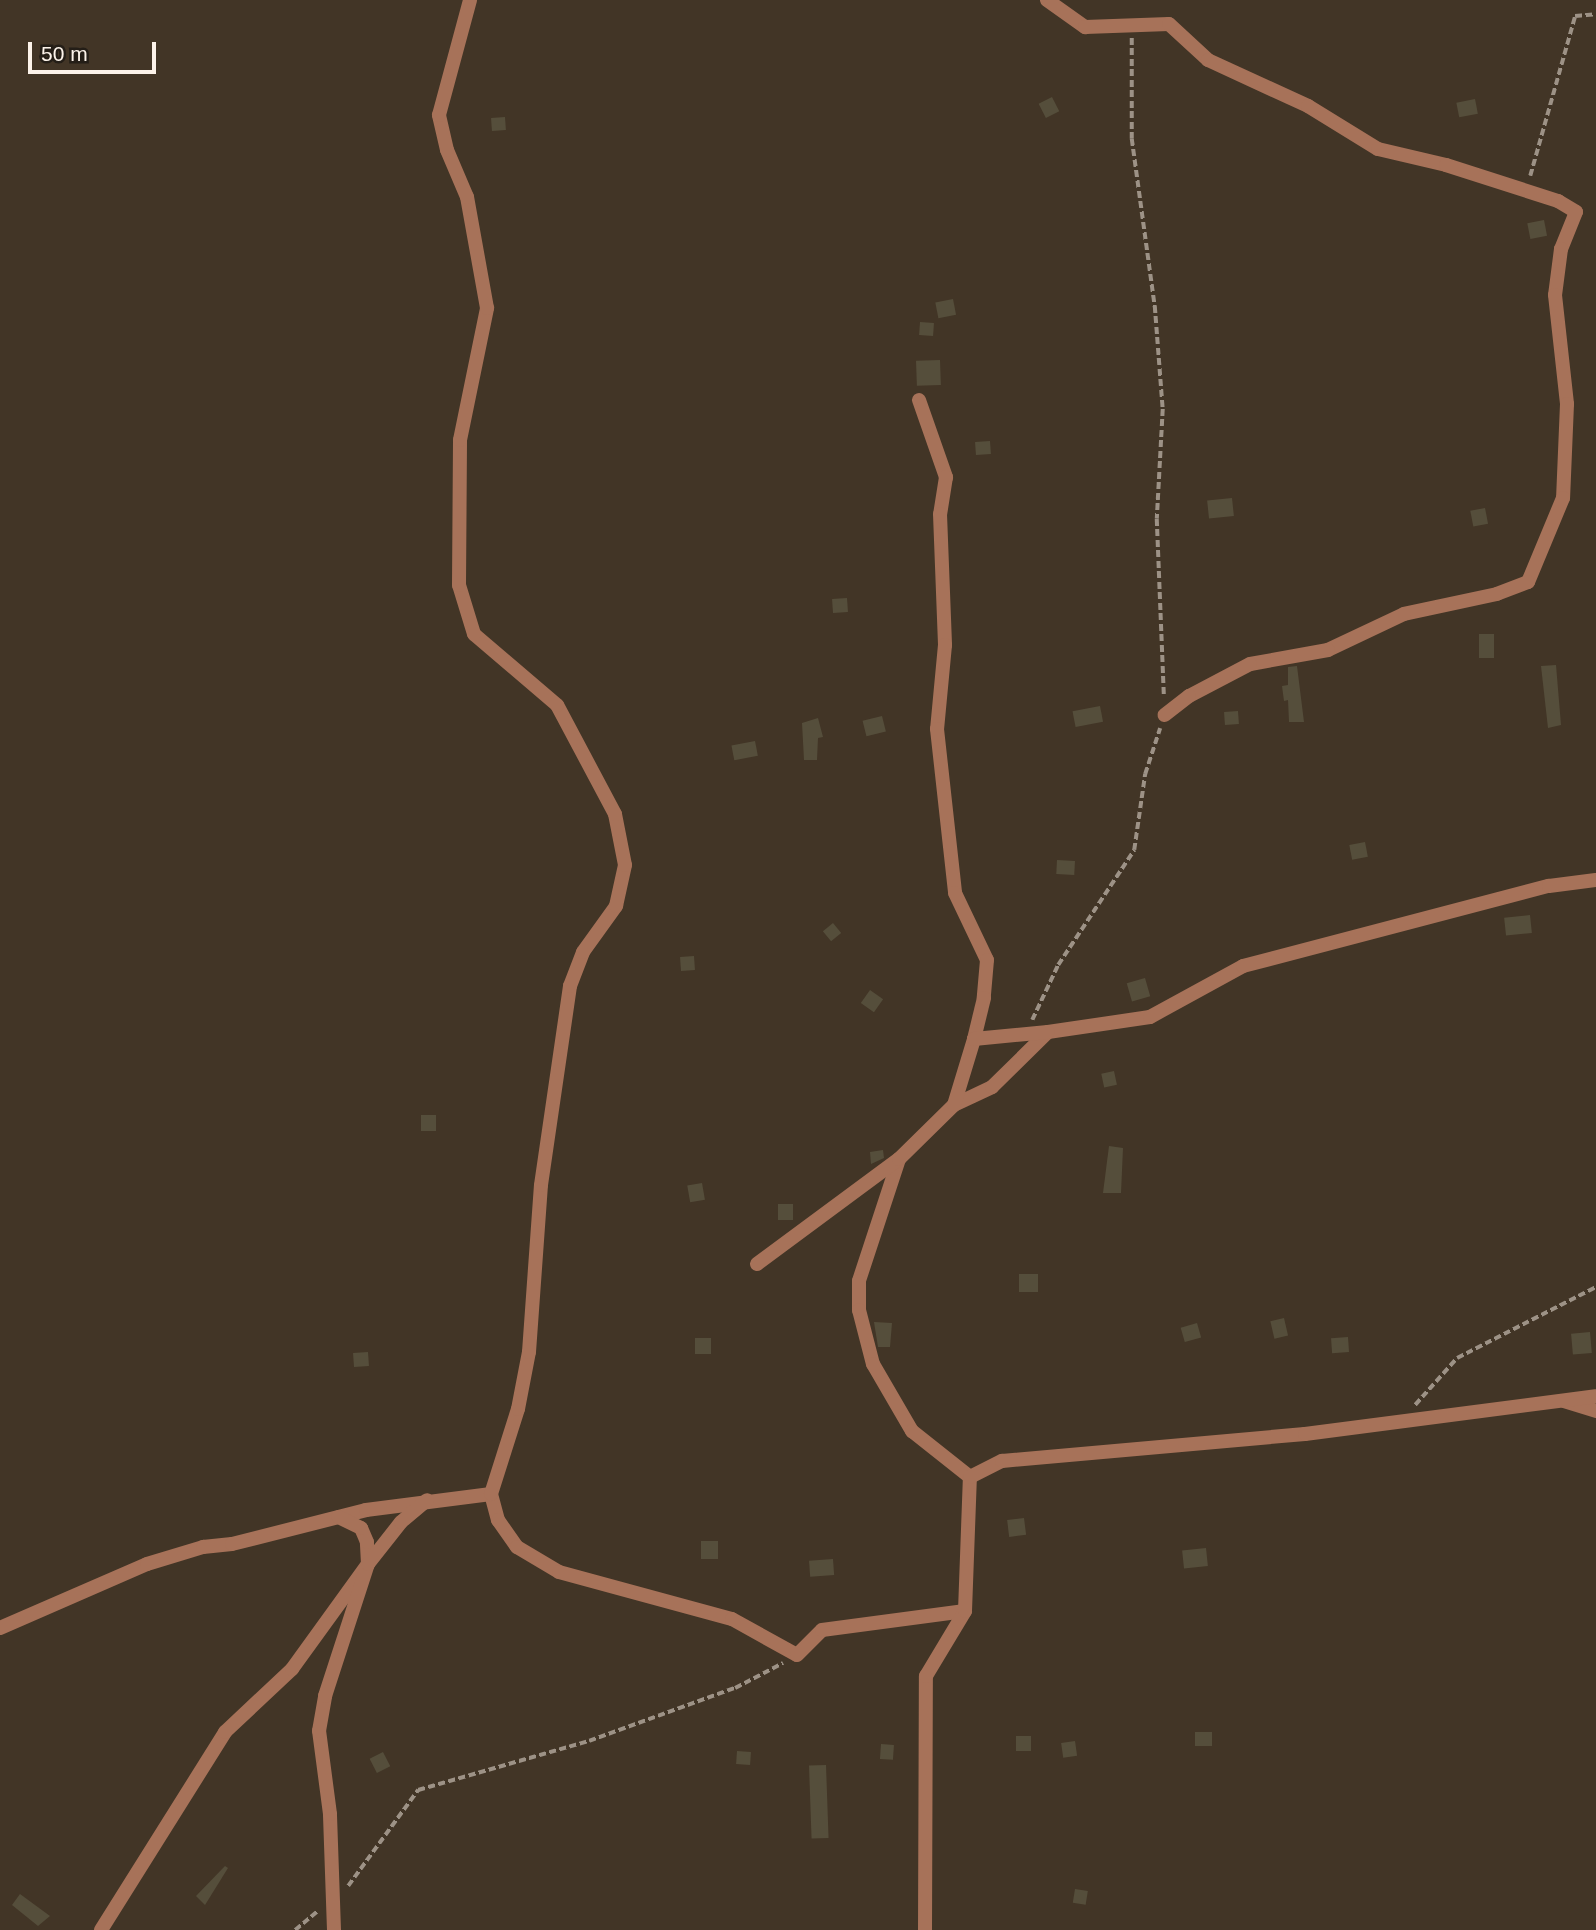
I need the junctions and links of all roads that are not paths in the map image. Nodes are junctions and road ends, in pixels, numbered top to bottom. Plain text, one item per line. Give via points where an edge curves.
1 (470, 0) edge
2 (1046, 0) edge
3 (919, 400) dead end
4 (1165, 715) road end
5 (1596, 880) edge
6 (1048, 1032) junction
7 (974, 1039) junction
8 (954, 1105) junction
9 (899, 1159) junction
10 (757, 1264) dead end
11 (1596, 1396) edge
12 (1556, 1398) junction
13 (1596, 1411) edge
14 (970, 1477) junction
15 (491, 1494) junction
16 (428, 1499) junction
17 (338, 1517) junction
18 (368, 1564) junction
19 (965, 1611) junction
20 (0, 1628) edge
21 (101, 1930) edge
22 (334, 1930) edge
23 (925, 1930) edge

1 - 15 street via 439,115 447,150 467,197 487,308 460,440 460,585 474,634 557,705 615,814 625,865 616,906 583,952 570,986 541,1185 529,1352 519,1409
2 - 4 street via 1085,27 1169,24 1208,60 1308,106 1378,149 1526,191 1576,212 1562,249 1555,295 1567,404 1563,498 1528,582 1497,594 1404,614 1328,650 1250,664 1189,696
3 - 7 street via 946,477 940,514 945,645 937,729 955,893 987,960
5 - 6 street via 1549,886 1243,966 1150,1017
6 - 7 street
6 - 8 street via 992,1087
7 - 8 street
8 - 9 street
9 - 10 street
9 - 14 street via 859,1280 859,1310 873,1364 912,1431
11 - 12 street
12 - 13 street
12 - 14 street via 1305,1434 1002,1461
14 - 19 street
15 - 16 street
15 - 19 street via 498,1520 517,1547 559,1572 732,1619 797,1655 822,1630
16 - 17 street
16 - 18 street via 401,1522
17 - 18 street via 361,1528
17 - 20 street via 160,1560
18 - 21 street via 292,1669 225,1732
18 - 22 street via 325,1696 319,1731 330,1814
19 - 23 street via 926,1676

